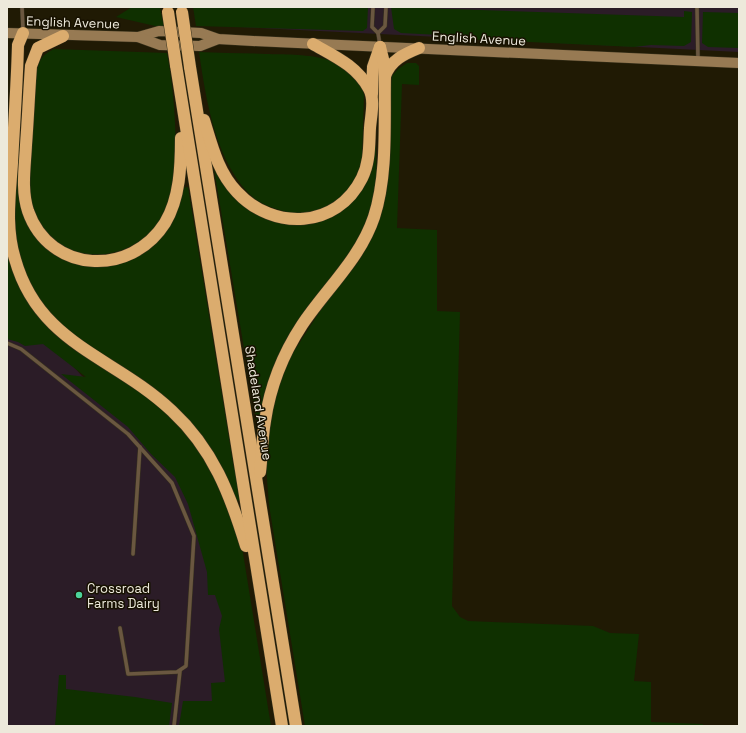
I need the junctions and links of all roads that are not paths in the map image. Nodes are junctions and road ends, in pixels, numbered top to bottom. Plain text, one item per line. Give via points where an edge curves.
1 (22, 7) edge
2 (373, 7) edge
3 (386, 7) edge
4 (698, 7) edge
5 (167, 10) edge
6 (182, 10) edge
7 (7, 33) edge
8 (23, 33) junction
9 (378, 33) junction
10 (63, 36) junction
11 (313, 44) junction
12 (7, 46) edge
13 (380, 46) junction
14 (419, 48) junction
15 (698, 61) junction
16 (739, 63) edge
17 (31, 66) junction
18 (17, 68) junction
19 (385, 76) junction
20 (192, 84) junction
21 (181, 96) junction
22 (372, 96) junction
23 (7, 343) edge
24 (140, 447) junction
25 (258, 485) junction
26 (133, 554) dead end
27 (259, 587) junction
28 (120, 628) dead end
29 (180, 671) junction
30 (174, 726) edge
31 (282, 726) edge
32 (296, 726) edge

1 - 8 lane
2 - 9 lane via 372,27
3 - 9 lane via 385,26
4 - 15 lane
5 - 21 highway, bridge
6 - 20 highway, bridge
7 - 8 street, English Avenue
8 - 10 street, English Avenue
8 - 17 highway via 28,44
8 - 18 highway via 18,45
9 - 13 lane
10 - 11 street, English Avenue via 138,37 160,45 200,46 218,39
10 - 17 highway via 38,48
11 - 13 street, English Avenue
11 - 22 highway via 349,64 364,80
12 - 18 highway
13 - 14 street, English Avenue
13 - 19 highway
13 - 22 highway via 373,67
14 - 15 street, English Avenue
14 - 19 highway via 400,56
15 - 16 street, English Avenue
17 - 21 highway via 24,184 26,202 33,222 46,239 63,252 86,260 106,261 130,254 152,239 167,219 175,198 180,165
18 - 27 highway via 8,220 12,248 23,281 39,309 57,330 151,393 175,414 198,441 229,493
19 - 25 highway via 382,180 374,218 359,250 302,325 281,366 266,413
20 - 22 highway via 218,162 229,182 256,208 271,215 292,219 311,217 335,208 356,189 369,157
20 - 25 highway, Shadeland Avenue
21 - 27 highway
23 - 24 lane via 21,349 128,434
24 - 26 lane
24 - 29 lane via 172,483 194,536 187,662
25 - 32 highway, Shadeland Avenue
27 - 31 highway
28 - 29 lane via 128,674
29 - 30 lane

